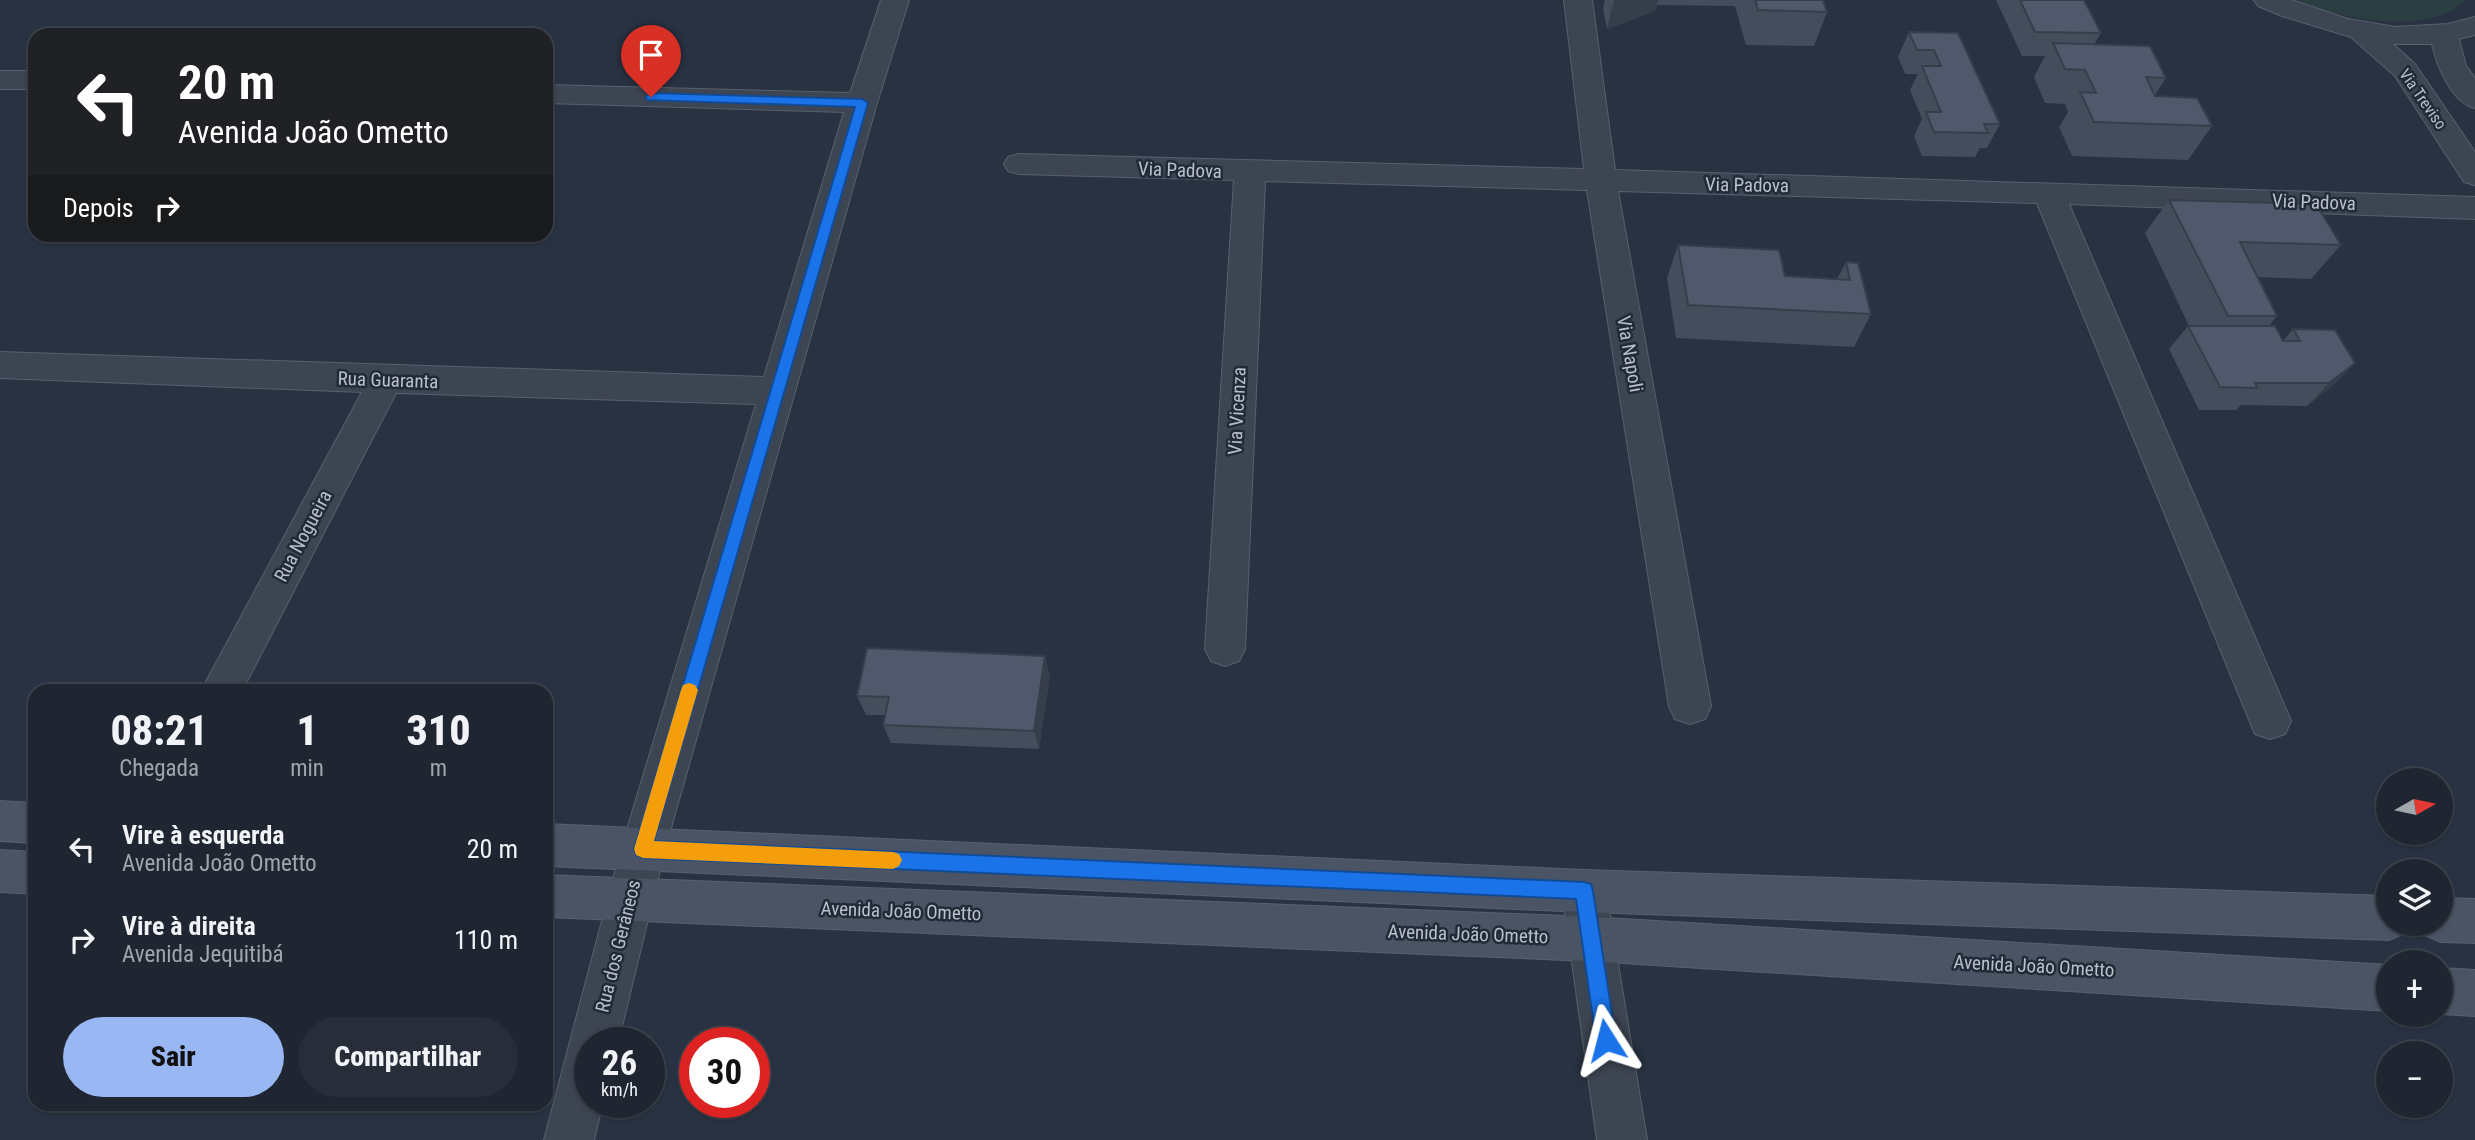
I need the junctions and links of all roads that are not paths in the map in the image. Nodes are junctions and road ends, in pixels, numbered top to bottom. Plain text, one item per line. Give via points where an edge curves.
1 (895, 0) edge
2 (1578, 0) edge
3 (2268, 0) edge
4 (2475, 26) edge
5 (2362, 32) junction
6 (2444, 35) junction
7 (0, 79) edge
8 (28, 80) edge
9 (553, 94) edge
10 (2475, 99) edge
11 (862, 103) junction
12 (1019, 164) dead end
13 (1250, 172) junction
14 (2475, 175) edge
15 (1601, 181) junction
16 (2048, 192) junction
17 (2475, 208) edge
18 (0, 365) edge
19 (386, 380) junction
20 (777, 391) junction
21 (1225, 649) dead end
22 (225, 684) edge
23 (1690, 706) dead end
24 (2270, 721) dead end
25 (0, 821) edge
26 (28, 823) edge
27 (553, 845) edge
28 (643, 849) junction
29 (0, 872) edge
30 (28, 873) edge
31 (1584, 891) junction
32 (553, 896) edge
33 (629, 900) junction
34 (2376, 918) edge
35 (1590, 939) junction
36 (2376, 987) edge
37 (2453, 992) edge
38 (2475, 993) edge
39 (598, 1027) edge
40 (575, 1118) edge
41 (569, 1140) edge
42 (1622, 1140) edge

1 - 11 street, Rua dos Gerâneos
2 - 15 street, Via Napoli
3 - 5 street via 2306,17
4 - 6 street
5 - 6 street
5 - 14 street, Via Treviso via 2405,70
6 - 10 street via 2452,67
7 - 8 street
9 - 11 street
11 - 20 street, Rua dos Gerâneos
12 - 13 street, Via Padova
13 - 15 street, Via Padova
13 - 21 street, Via Vicenza
15 - 16 street, Via Padova
15 - 23 street, Via Napoli
16 - 17 street, Via Padova
16 - 24 street
18 - 19 street, Rua Guaranta
19 - 20 street, Rua Guaranta
19 - 22 street, Rua Nogueira
20 - 28 street, Rua dos Gerâneos
25 - 26 street
27 - 28 street
28 - 31 street
28 - 33 street, Rua dos Gerâneos
29 - 30 street
31 - 34 street
31 - 35 street
32 - 33 street, Avenida João Ometto
33 - 35 street, Avenida João Ometto
33 - 39 street, Rua dos Gerâneos
35 - 36 street, Avenida João Ometto
35 - 42 street
37 - 38 street
40 - 41 street

